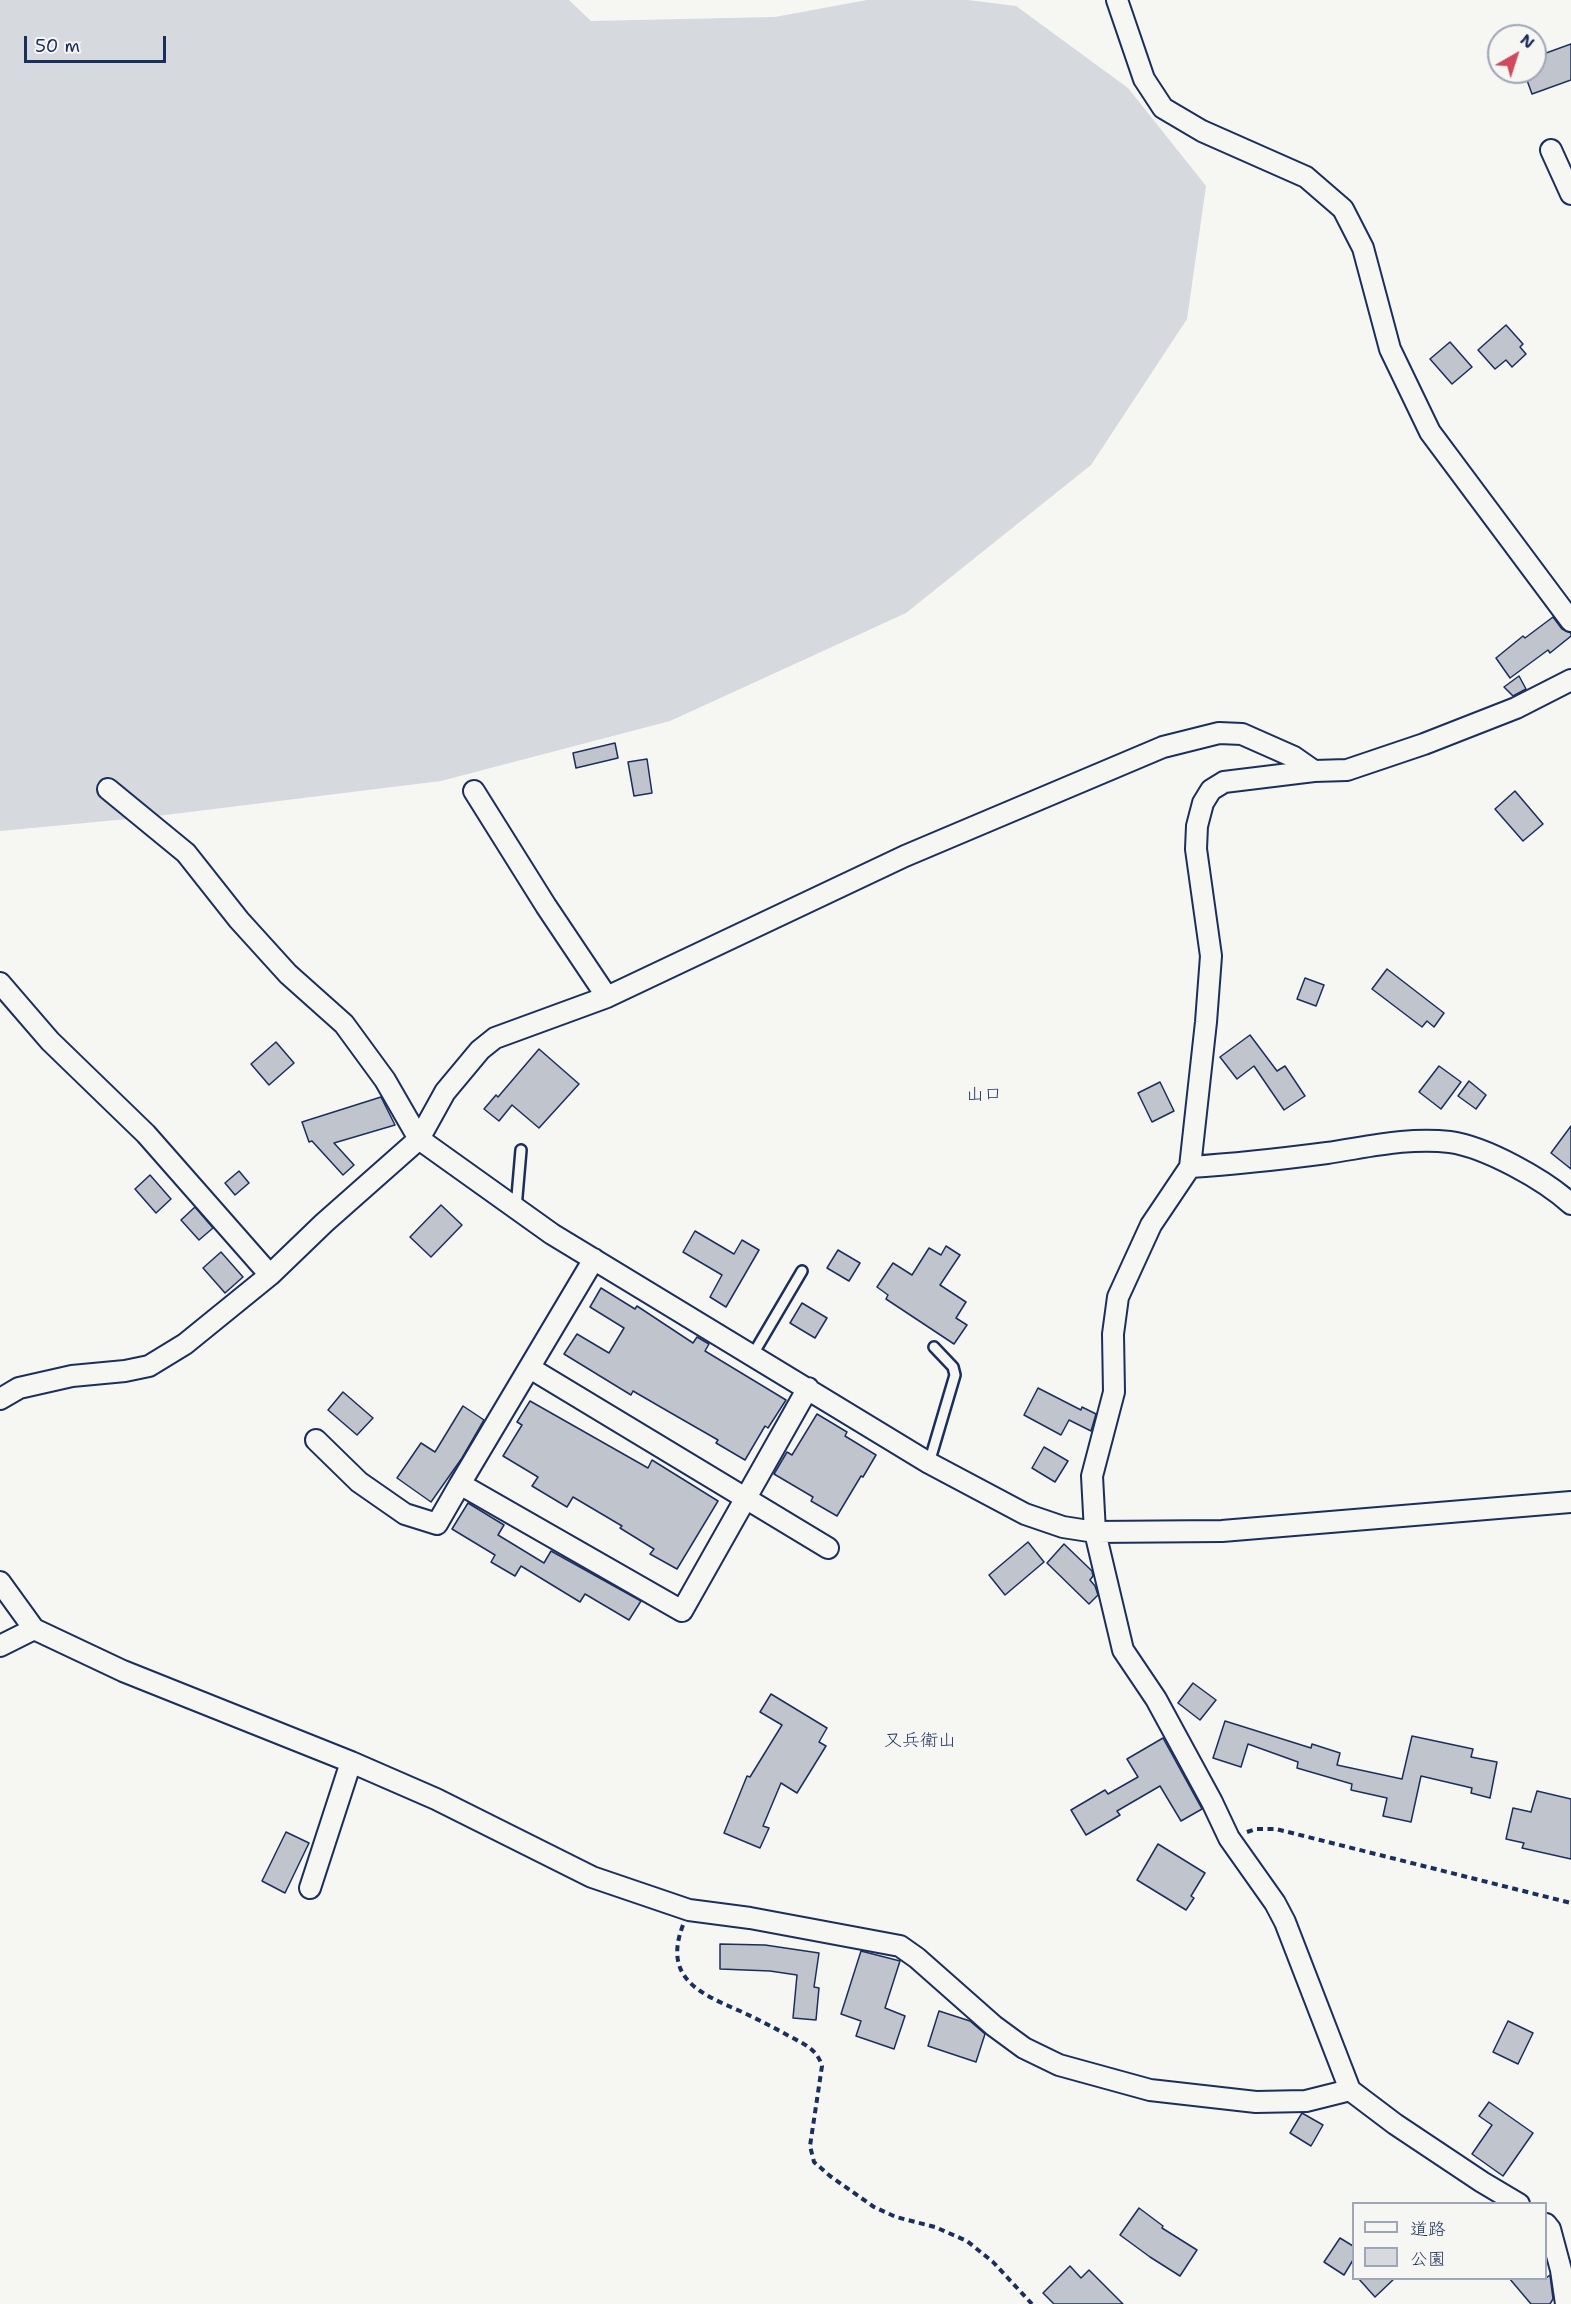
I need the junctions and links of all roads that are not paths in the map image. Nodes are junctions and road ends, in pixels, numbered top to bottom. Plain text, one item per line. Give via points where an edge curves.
1 (1118, 0) edge
2 (1551, 150) dead end
3 (1571, 194) edge
4 (1571, 621) edge
5 (1571, 680) edge
6 (1314, 771) junction
7 (108, 789) dead end
8 (474, 791) dead end
9 (0, 983) edge
10 (607, 997) junction
11 (419, 1139) junction
12 (521, 1150) dead end
13 (1190, 1167) junction
14 (1570, 1203) edge
15 (516, 1210) junction
16 (594, 1259) junction
17 (802, 1271) dead end
18 (270, 1275) junction
19 (934, 1347) dead end
20 (752, 1356) junction
21 (530, 1368) junction
22 (808, 1388) junction
23 (0, 1399) edge
24 (316, 1440) dead end
25 (929, 1463) junction
26 (460, 1484) junction
27 (744, 1499) junction
28 (1571, 1502) edge
29 (1095, 1532) junction
30 (828, 1548) dead end
31 (0, 1582) edge
32 (34, 1629) junction
33 (0, 1646) edge
34 (351, 1762) junction
35 (310, 1888) dead end
36 (1350, 2090) junction
37 (1516, 2202) edge
38 (1547, 2226) edge
39 (1566, 2304) edge

1 - 4 street via 1144,79 1163,108 1202,131 1306,177 1343,209 1363,248 1390,349 1430,432
2 - 3 street
5 - 6 street via 1516,708 1424,744 1347,770
6 - 10 street via 1294,757 1242,734 1219,733 1163,747 905,856
6 - 13 street via 1224,782 1211,790 1203,803 1196,849 1211,956
7 - 11 street via 186,853 288,974 344,1024 385,1080
8 - 10 street
9 - 18 street via 50,1041 146,1134
10 - 11 street via 495,1038 445,1092
11 - 15 street
11 - 18 street
12 - 15 lane
13 - 14 street via 1276,1160 1401,1141 1451,1142 1492,1155 1552,1187
13 - 29 street via 1151,1225 1118,1297 1113,1334 1114,1392 1092,1476
15 - 16 street
16 - 20 street
16 - 21 street
17 - 20 lane
18 - 23 street via 185,1344 148,1366 72,1376 19,1388
19 - 25 lane via 953,1366 955,1375
20 - 22 street
21 - 26 street
21 - 27 street
22 - 25 street
22 - 27 street
24 - 26 street via 359,1482 405,1514 437,1524
25 - 29 street via 1025,1514 1063,1527
26 - 27 street via 682,1611
27 - 30 street
28 - 29 street via 1222,1531
29 - 36 street via 1123,1650 1156,1699 1229,1838 1285,1922
31 - 32 street
32 - 33 street
32 - 34 street via 123,1671
34 - 35 street
34 - 36 street via 436,1799 592,1877 688,1910 900,1946 994,2026 1024,2048 1059,2065 1150,2090 1256,2102 1306,2101
36 - 37 street
38 - 39 street via 1561,2270

